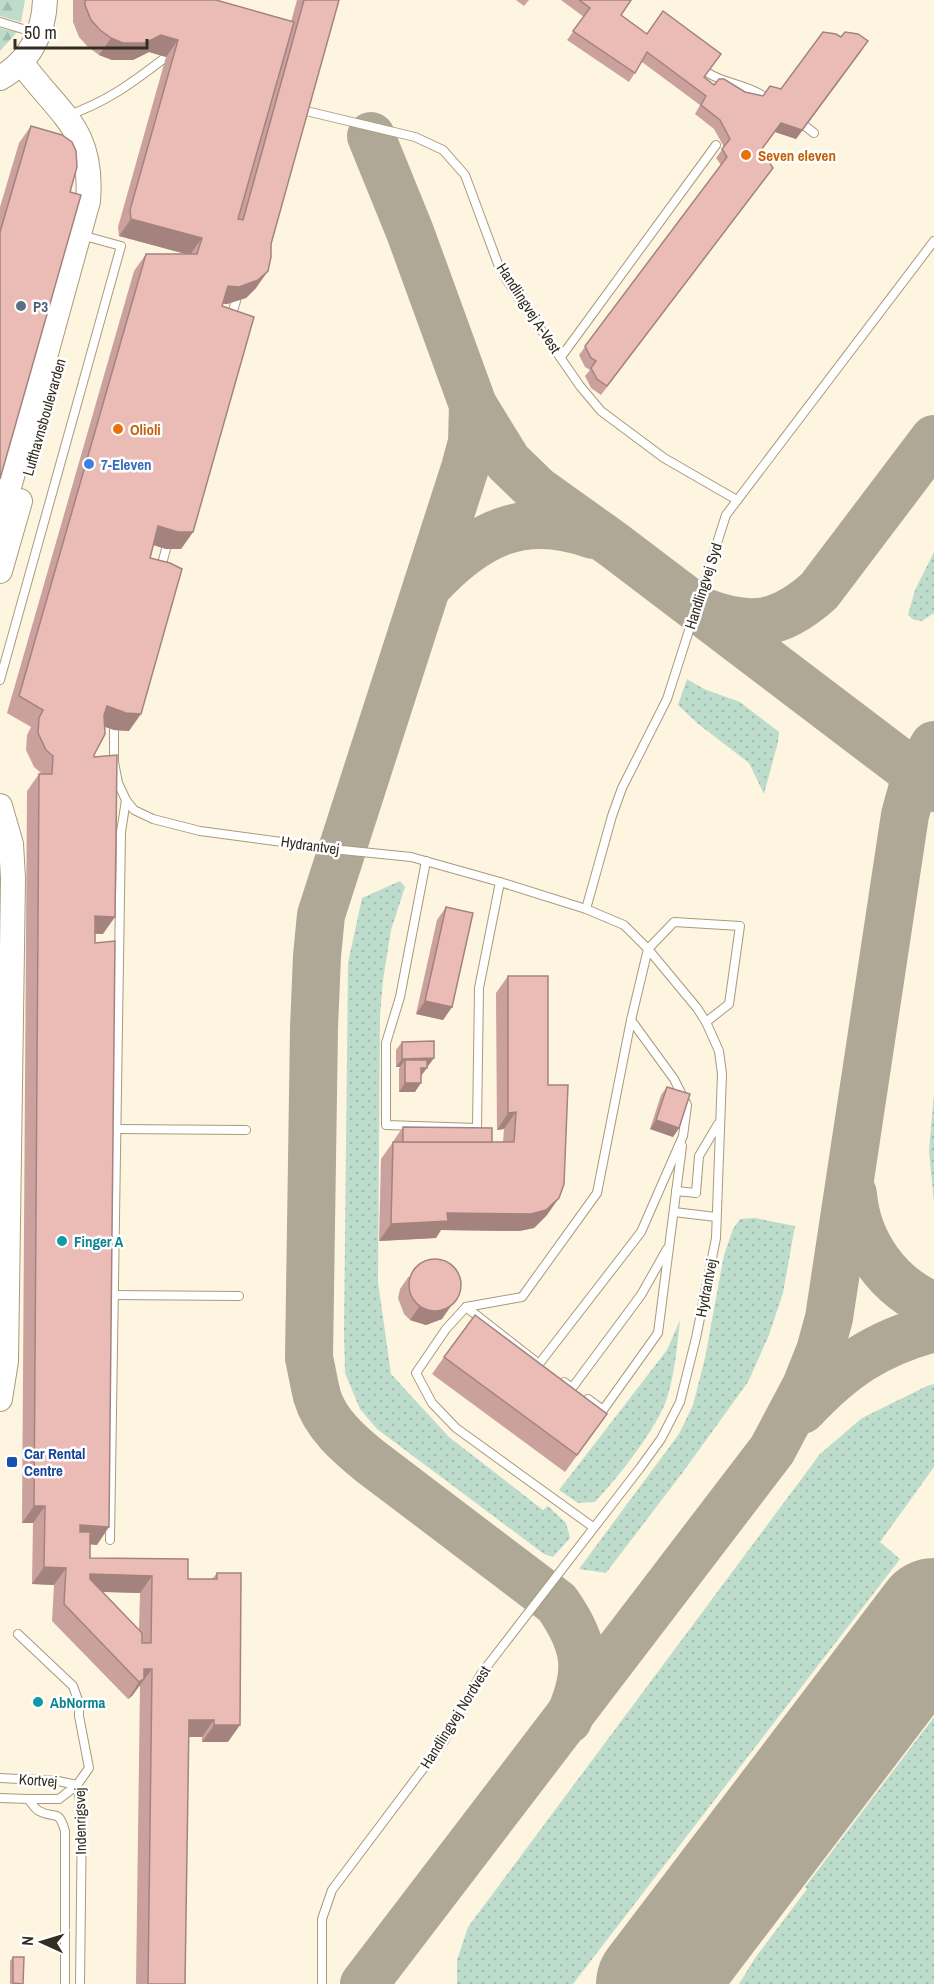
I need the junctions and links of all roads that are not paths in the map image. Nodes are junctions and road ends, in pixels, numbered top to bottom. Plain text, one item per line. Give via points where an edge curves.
1 (45, 0) edge
2 (0, 22) edge
3 (39, 34) junction
4 (166, 57) dead end
5 (21, 62) junction
6 (708, 73) edge
7 (0, 78) edge
8 (763, 96) edge
9 (306, 111) edge
10 (66, 116) junction
11 (805, 126) edge
12 (814, 133) dead end
13 (716, 145) dead end
14 (79, 235) junction
15 (934, 241) edge
16 (72, 260) junction
17 (236, 301) edge
18 (228, 329) edge
19 (561, 357) junction
20 (737, 500) junction
21 (0, 520) edge
22 (166, 549) dead end
23 (0, 571) edge
24 (158, 580) edge
25 (0, 680) edge
26 (114, 730) dead end
27 (126, 800) junction
28 (0, 806) edge
29 (426, 861) junction
30 (500, 882) junction
31 (586, 909) junction
32 (648, 949) junction
33 (631, 1020) junction
34 (706, 1022) junction
35 (4, 1076) edge
36 (720, 1121) junction
37 (116, 1129) junction
38 (246, 1131) dead end
39 (683, 1136) junction
40 (676, 1191) junction
41 (674, 1212) junction
42 (716, 1217) junction
43 (670, 1243) junction
44 (113, 1295) junction
45 (239, 1296) dead end
46 (466, 1308) junction
47 (539, 1364) junction
48 (547, 1370) edge
49 (555, 1376) edge
50 (572, 1388) junction
51 (0, 1399) edge
52 (593, 1527) junction
53 (110, 1540) edge
54 (18, 1634) dead end
55 (0, 1778) edge
56 (76, 1785) junction
57 (0, 1798) edge
58 (28, 1799) junction
59 (65, 1984) edge
60 (80, 1984) edge
61 (322, 1984) edge

1 - 3 street
2 - 3 lane
3 - 5 street
4 - 10 lane via 124,89
5 - 7 street
5 - 10 street, Lufthavnsboulevarden
6 - 8 lane via 752,88
9 - 19 lane, Handlingvej A-Vest via 415,137 455,160 465,175 506,279
10 - 14 street, Lufthavnsboulevarden via 83,145 90,179
11 - 12 lane
13 - 19 lane
14 - 16 street, Lufthavnsboulevarden
14 - 25 lane via 121,246
15 - 20 lane, Handlingvej Syd
16 - 21 street, Lufthavnsboulevarden
16 - 23 street, Lufthavnsboulevarden via 66,335
17 - 18 lane
19 - 20 lane, Handlingvej A-Vest via 601,411 664,458
20 - 31 lane, Handlingvej Syd via 726,515 667,699 622,788
22 - 24 lane
26 - 27 lane via 114,762
27 - 29 lane, Hydrantvej via 134,810 153,819 200,831
27 - 37 lane via 121,832
28 - 35 street via 11,844 13,878
29 - 30 lane, Hydrantvej
29 - 30 lane via 400,997 386,1043 386,1125 477,1128 479,988
30 - 31 lane, Hydrantvej
31 - 32 lane via 624,925
32 - 33 lane
32 - 34 lane, Hydrantvej
32 - 34 lane via 674,922 740,926 729,1004
33 - 39 lane via 674,1078 687,1105
33 - 46 lane via 597,1193 522,1297
34 - 36 lane, Hydrantvej via 722,1074
35 - 51 street via 6,1361
36 - 40 lane via 699,1156 696,1193
36 - 42 lane, Hydrantvej
37 - 38 lane
37 - 44 lane
39 - 40 lane
39 - 47 lane via 641,1232
40 - 41 lane
41 - 42 lane
41 - 43 lane
42 - 52 lane, Hydrantvej via 716,1238 680,1402 661,1439
43 - 50 lane via 641,1295
43 - 50 lane via 658,1333 603,1410
44 - 45 lane
44 - 53 lane
46 - 47 lane
46 - 52 lane via 446,1329 416,1373 432,1403 456,1428
47 - 48 lane
49 - 50 lane
52 - 61 lane, Handlingvej Nordvest via 481,1674 444,1741 332,1890 322,1919
54 - 56 lane, Indenrigsvej via 73,1686 79,1702 88,1768
55 - 56 lane, Kortvej
56 - 58 lane via 59,1798
56 - 60 lane, Indenrigsvej via 82,1811
57 - 58 lane, Indenrigsvej
58 - 59 lane, Indenrigsvej via 39,1811 57,1815 65,1831

